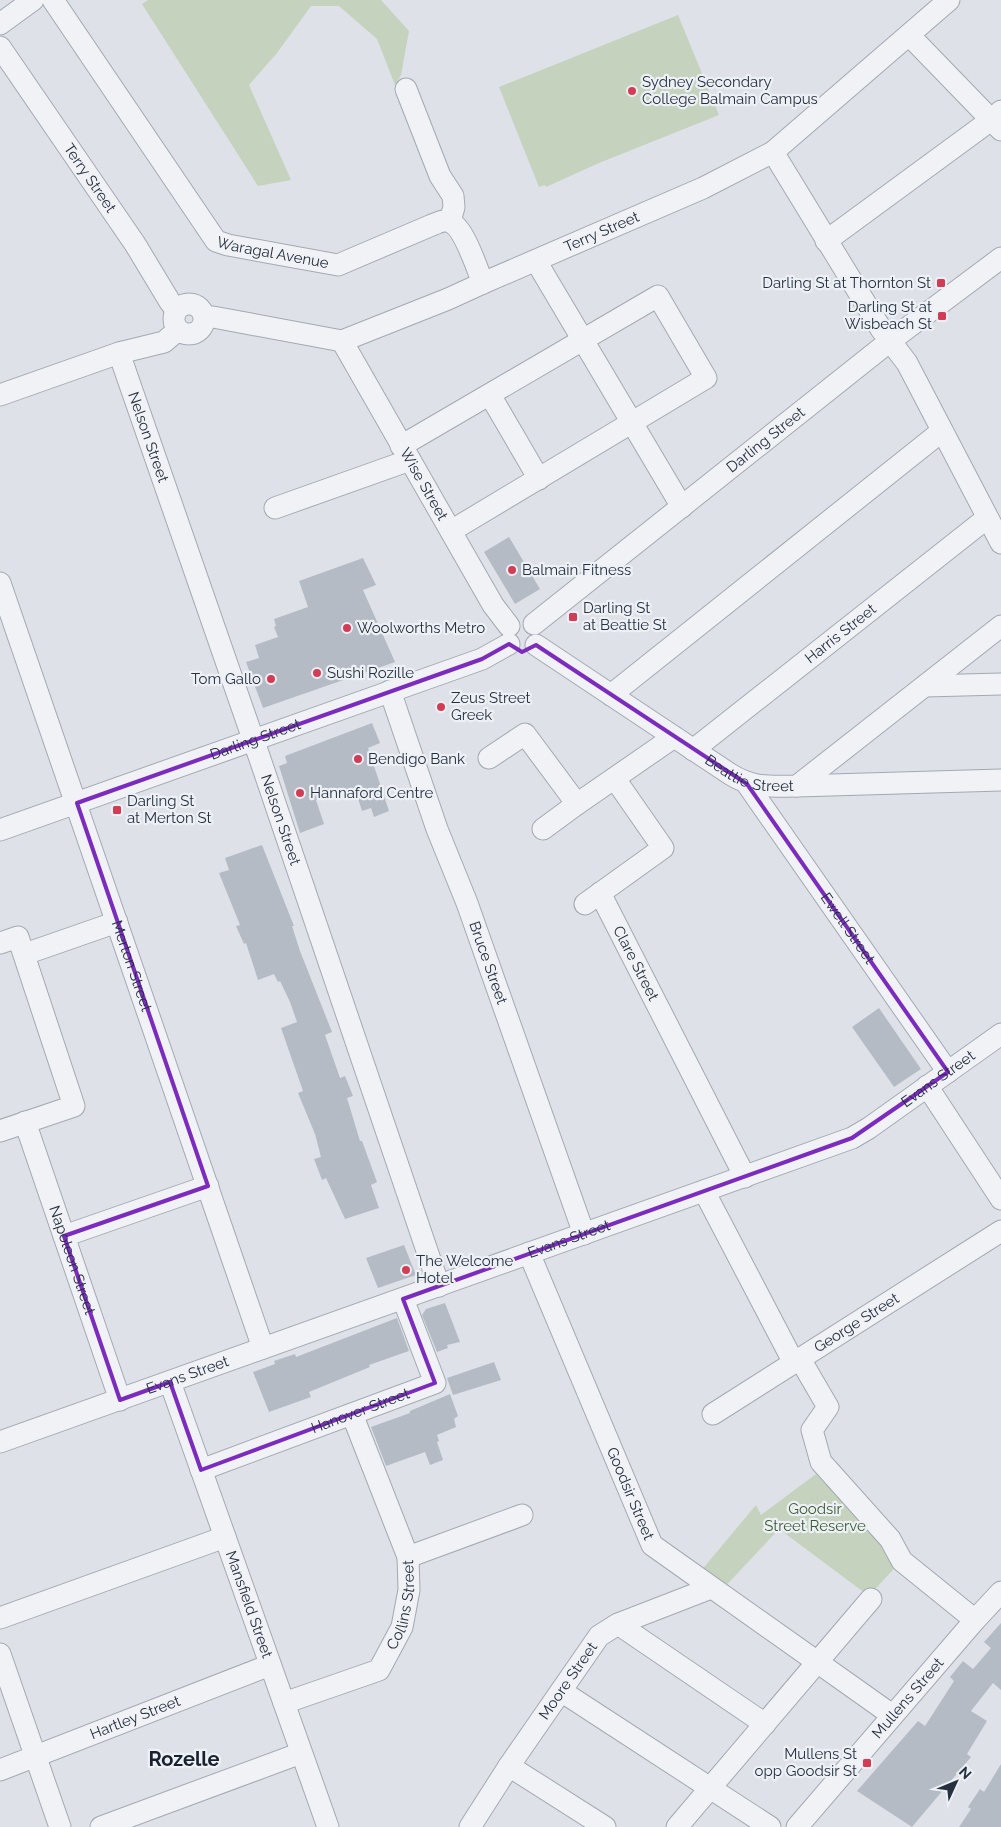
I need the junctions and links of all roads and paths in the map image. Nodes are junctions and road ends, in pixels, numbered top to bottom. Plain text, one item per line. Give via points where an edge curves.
1 (33, 0) edge
2 (53, 0) edge
3 (949, 0) edge
4 (0, 24) edge
5 (909, 35) junction
6 (0, 47) edge
7 (406, 89) dead end
8 (998, 120) edge
9 (773, 152) junction
10 (450, 221) junction
11 (826, 241) junction
12 (1001, 258) edge
13 (536, 261) junction
14 (483, 283) junction
15 (177, 320) junction
16 (582, 340) junction
17 (890, 340) junction
18 (342, 341) junction
19 (119, 353) junction
20 (0, 395) edge
21 (490, 395) junction
22 (631, 424) junction
23 (942, 431) junction
24 (406, 453) junction
25 (539, 478) junction
26 (276, 508) dead end
27 (682, 508) junction
28 (987, 518) junction
29 (450, 531) junction
30 (1001, 544) edge
31 (0, 583) edge
32 (1001, 626) edge
33 (509, 635) junction
34 (535, 635) junction
35 (1001, 684) edge
36 (926, 686) junction
37 (390, 691) junction
38 (612, 695) junction
39 (674, 737) junction
40 (253, 739) junction
41 (693, 750) junction
42 (489, 758) dead end
43 (615, 779) junction
44 (1001, 780) edge
45 (747, 784) junction
46 (796, 786) junction
47 (77, 803) junction
48 (577, 804) junction
49 (543, 829) dead end
50 (0, 830) edge
51 (117, 922) junction
52 (0, 943) edge
53 (25, 954) junction
54 (1001, 1034) edge
55 (948, 1072) junction
56 (927, 1086) junction
57 (25, 1122) junction
58 (0, 1131) edge
59 (745, 1177) junction
60 (208, 1186) junction
61 (704, 1191) junction
62 (1001, 1199) edge
63 (1001, 1231) edge
64 (584, 1234) junction
65 (64, 1236) junction
66 (529, 1254) junction
67 (439, 1286) junction
68 (403, 1299) junction
69 (263, 1348) junction
70 (797, 1361) junction
71 (170, 1382) junction
72 (120, 1400) junction
73 (352, 1414) junction
74 (712, 1414) dead end
75 (0, 1442) edge
76 (201, 1470) junction
77 (522, 1515) dead end
78 (225, 1537) junction
79 (408, 1557) junction
80 (711, 1588) junction
81 (1001, 1592) edge
82 (871, 1599) dead end
83 (0, 1618) edge
84 (975, 1620) junction
85 (618, 1624) junction
86 (0, 1654) edge
87 (817, 1662) junction
88 (270, 1665) junction
89 (560, 1692) junction
90 (284, 1703) junction
91 (892, 1715) junction
92 (765, 1724) junction
93 (301, 1753) junction
94 (35, 1756) junction
95 (510, 1766) junction
96 (0, 1770) edge
97 (710, 1788) junction
98 (60, 1827) edge
99 (101, 1827) edge
100 (328, 1827) edge
101 (470, 1827) edge
102 (605, 1827) edge
103 (676, 1827) edge
104 (770, 1827) edge
105 (797, 1827) edge

1 - 4 street
2 - 10 street, Waragal Avenue via 216,241 338,265 437,223
3 - 5 street, Terry Street
5 - 8 street
5 - 9 street, Terry Street
6 - 15 street, Terry Street via 135,244 170,302
7 - 10 street via 440,176 453,196
8 - 11 street
9 - 11 street
9 - 13 street, Terry Street via 703,188
10 - 14 street via 460,229
11 - 17 street
12 - 17 street, Darling Street
13 - 14 street, Terry Street
13 - 16 street
14 - 18 street, Terry Street
15 - 18 street via 185,304 196,305 205,318 213,316
15 - 19 street via 164,342
16 - 21 street
16 - 22 street
16 - 22 street via 658,296 706,378
17 - 23 street via 907,363
17 - 27 street, Darling Street
18 - 24 street, Wise Street
19 - 20 street
19 - 40 street, Nelson Street
21 - 24 street
21 - 25 street
22 - 25 street
22 - 27 street
23 - 28 street
23 - 38 street
24 - 26 street
24 - 29 street, Wise Street
25 - 29 street
27 - 34 street, Darling Street
28 - 30 street
28 - 41 street, Harris Street
29 - 33 street, Wise Street
31 - 47 street, Merton Street
32 - 36 street
33 - 34 street via 512,622 521,619
33 - 34 street via 517,651 522,652 532,649
33 - 37 street, Darling Street via 482,659
34 - 38 street, Beattie Street
35 - 36 street
36 - 46 street
37 - 40 street, Darling Street
37 - 64 street, Bruce Street
38 - 39 street, Beattie Street
39 - 41 street, Beattie Street
39 - 43 street
40 - 47 street, Darling Street
40 - 67 street, Nelson Street
41 - 45 street, Beattie Street
42 - 48 street via 525,734
43 - 48 street
43 - 59 street, Clare Street via 663,848 593,898
44 - 46 street, Beattie Street
45 - 46 street, Beattie Street
45 - 55 street, Ewell Street
47 - 50 street, Darling Street
47 - 51 street, Merton Street
48 - 49 street
51 - 53 street
51 - 60 street, Merton Street
52 - 53 street via 18,937
53 - 57 street via 74,1106
54 - 55 street, Evans Street
55 - 56 street, Evans Street
56 - 59 street, Evans Street via 852,1138
56 - 62 street
57 - 58 street
57 - 65 street, Napoleon Street
59 - 61 street, Evans Street
60 - 65 street
60 - 69 street, Merton Street
61 - 64 street, Evans Street
61 - 70 street
63 - 70 street, George Street
64 - 66 street, Evans Street
65 - 72 street, Napoleon Street
66 - 67 street, Evans Street
66 - 80 street, Goodsir Street via 652,1545
67 - 68 street, Evans Street
68 - 69 street, Evans Street
68 - 73 street, Hanover Street via 436,1383
69 - 71 street, Evans Street
70 - 74 street, George Street
70 - 84 street via 828,1407 812,1430 821,1462 890,1539 902,1561
71 - 72 street, Evans Street
71 - 76 street, Mansfield Street
72 - 75 street, Evans Street
73 - 76 street, Hanover Street
73 - 79 street, Collins Street
76 - 78 street, Mansfield Street
77 - 79 street
78 - 83 street
78 - 88 street, Mansfield Street
79 - 90 street, Collins Street via 409,1590 402,1628 378,1670
80 - 85 street, Moore Street
80 - 87 street, Goodsir Street
81 - 84 street, Mullens Street
82 - 87 street
84 - 91 street, Mullens Street
85 - 89 street, Moore Street via 599,1636
85 - 92 street
86 - 94 street
87 - 91 street, Goodsir Street
87 - 92 street
88 - 90 street, Mansfield Street
88 - 94 street, Hartley Street
89 - 95 street, Moore Street
89 - 97 street
90 - 93 street, Mansfield Street
91 - 105 street, Mullens Street
92 - 97 street
93 - 99 street
93 - 100 street, Mansfield Street
94 - 96 street, Hartley Street
94 - 98 street
95 - 101 street, Moore Street
95 - 102 street
97 - 103 street
97 - 104 street

